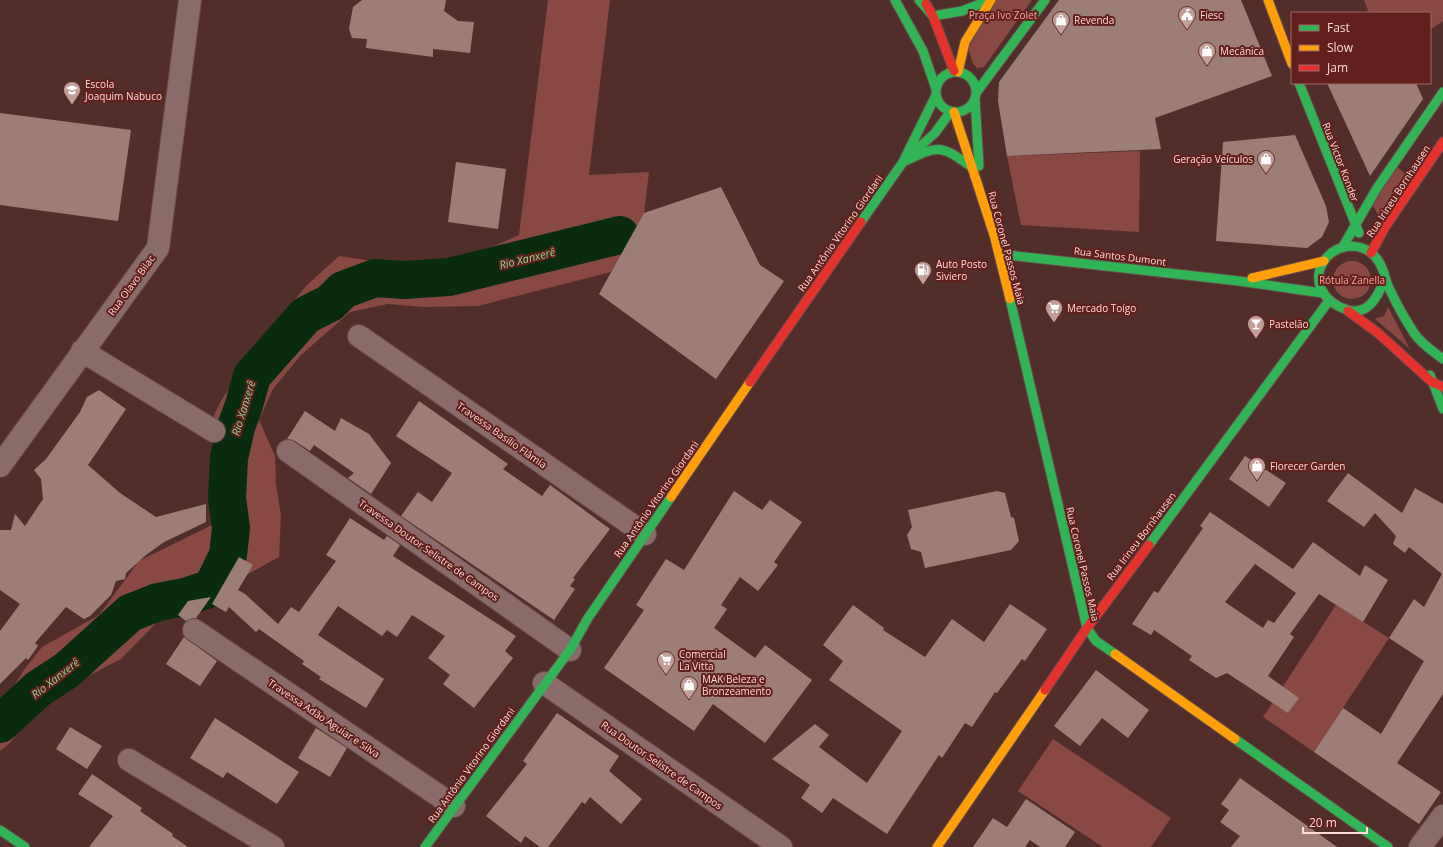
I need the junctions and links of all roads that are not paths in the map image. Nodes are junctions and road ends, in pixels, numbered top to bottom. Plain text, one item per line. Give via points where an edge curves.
1 (190, 0) edge
2 (895, 0) edge
3 (919, 0) edge
4 (924, 0) edge
5 (990, 0) edge
6 (1045, 0) edge
7 (1268, 0) edge
8 (933, 16) junction
9 (1291, 61) edge
10 (956, 72) junction
11 (1299, 84) edge
12 (936, 92) junction
13 (1443, 92) edge
14 (975, 96) junction
15 (952, 112) junction
16 (1443, 142) edge
17 (903, 162) junction
18 (970, 166) junction
19 (1334, 174) junction
20 (1351, 184) dead end
21 (1364, 186) dead end
22 (1378, 186) junction
23 (980, 189) junction
24 (1354, 224) junction
25 (1342, 248) junction
26 (1369, 251) junction
27 (999, 254) junction
28 (1324, 261) junction
29 (1239, 281) junction
30 (1384, 281) junction
31 (1322, 293) junction
32 (1328, 302) junction
33 (1348, 311) junction
34 (1415, 335) junction
35 (359, 336) dead end
36 (82, 352) junction
37 (1443, 360) edge
38 (1432, 382) junction
39 (1443, 387) edge
40 (1443, 409) edge
41 (214, 431) dead end
42 (288, 451) dead end
43 (0, 466) edge
44 (645, 534) junction
45 (1086, 628) junction
46 (194, 630) dead end
47 (570, 650) junction
48 (544, 682) junction
49 (129, 760) dead end
50 (454, 806) junction
51 (1443, 816) edge
52 (0, 830) edge
53 (25, 847) edge
54 (274, 847) edge
55 (425, 847) edge
56 (781, 847) edge
57 (937, 847) edge
58 (1388, 847) edge
59 (1420, 847) edge

1 - 36 street, Rua Olavo Bilac via 158,248
2 - 12 main road via 923,52
3 - 8 main road
4 - 8 main road
5 - 8 main road via 946,16
5 - 10 main road via 964,41
6 - 14 main road
7 - 9 main road
8 - 10 main road
10 - 12 main road via 942,77
10 - 14 main road via 966,74 971,79
11 - 19 main road, Rua Victor Konder
12 - 15 main road via 944,108
12 - 17 main road, Rua Antônio Vitorino Giordani
13 - 22 main road, Rua Irineu Bornhausen via 1399,162
14 - 15 main road via 966,109
14 - 23 main road, Rua Coronel Passos Maia
15 - 17 main road, Rua Antônio Vitorino Giordani via 935,133
15 - 18 main road, Rua Coronel Passos Maia
16 - 26 main road, Rua Irineu Bornhausen via 1416,175
17 - 18 main road via 935,147 948,150
17 - 44 main road, Rua Antônio Vitorino Giordani
18 - 23 main road, Rua Coronel Passos Maia
19 - 20 main road
19 - 24 main road, Rua Victor Konder
21 - 22 main road
22 - 24 main road, Rua Irineu Bornhausen
23 - 27 main road, Rua Coronel Passos Maia
24 - 25 main road
24 - 26 main road, Rua Victor Konder
25 - 26 main road via 1350,246
25 - 28 main road
26 - 30 main road via 1379,260
27 - 29 main road, Rua Santos Dumont
27 - 45 main road, Rua Coronel Passos Maia
28 - 29 main road
28 - 31 main road via 1319,282
29 - 31 main road, Rua Santos Dumont
30 - 33 main road via 1382,291 1372,303 1358,311
30 - 34 main road
31 - 32 main road
32 - 33 main road
32 - 45 main road, Rua Irineu Bornhausen
33 - 38 main road via 1378,333
34 - 37 main road
34 - 38 main road
35 - 44 street, Travessa Basílio Flâmia
36 - 41 street
36 - 43 street, Rua Olavo Bilac
38 - 39 main road
38 - 40 main road
42 - 47 street, Travessa Doutor Selistre de Campos
44 - 47 main road, Rua Antônio Vitorino Giordani via 588,618
45 - 57 main road, Rua Irineu Bornhausen
45 - 58 main road, Rua Coronel Passos Maia via 1096,641
46 - 50 street, Travessa Adão Aguiar e Silva
47 - 48 main road, Rua Antônio Vitorino Giordani
48 - 50 main road, Rua Antônio Vitorino Giordani
48 - 56 street, Rua Doutor Selistre de Campos
49 - 54 street
50 - 55 main road, Rua Antônio Vitorino Giordani
51 - 59 street
52 - 53 main road

